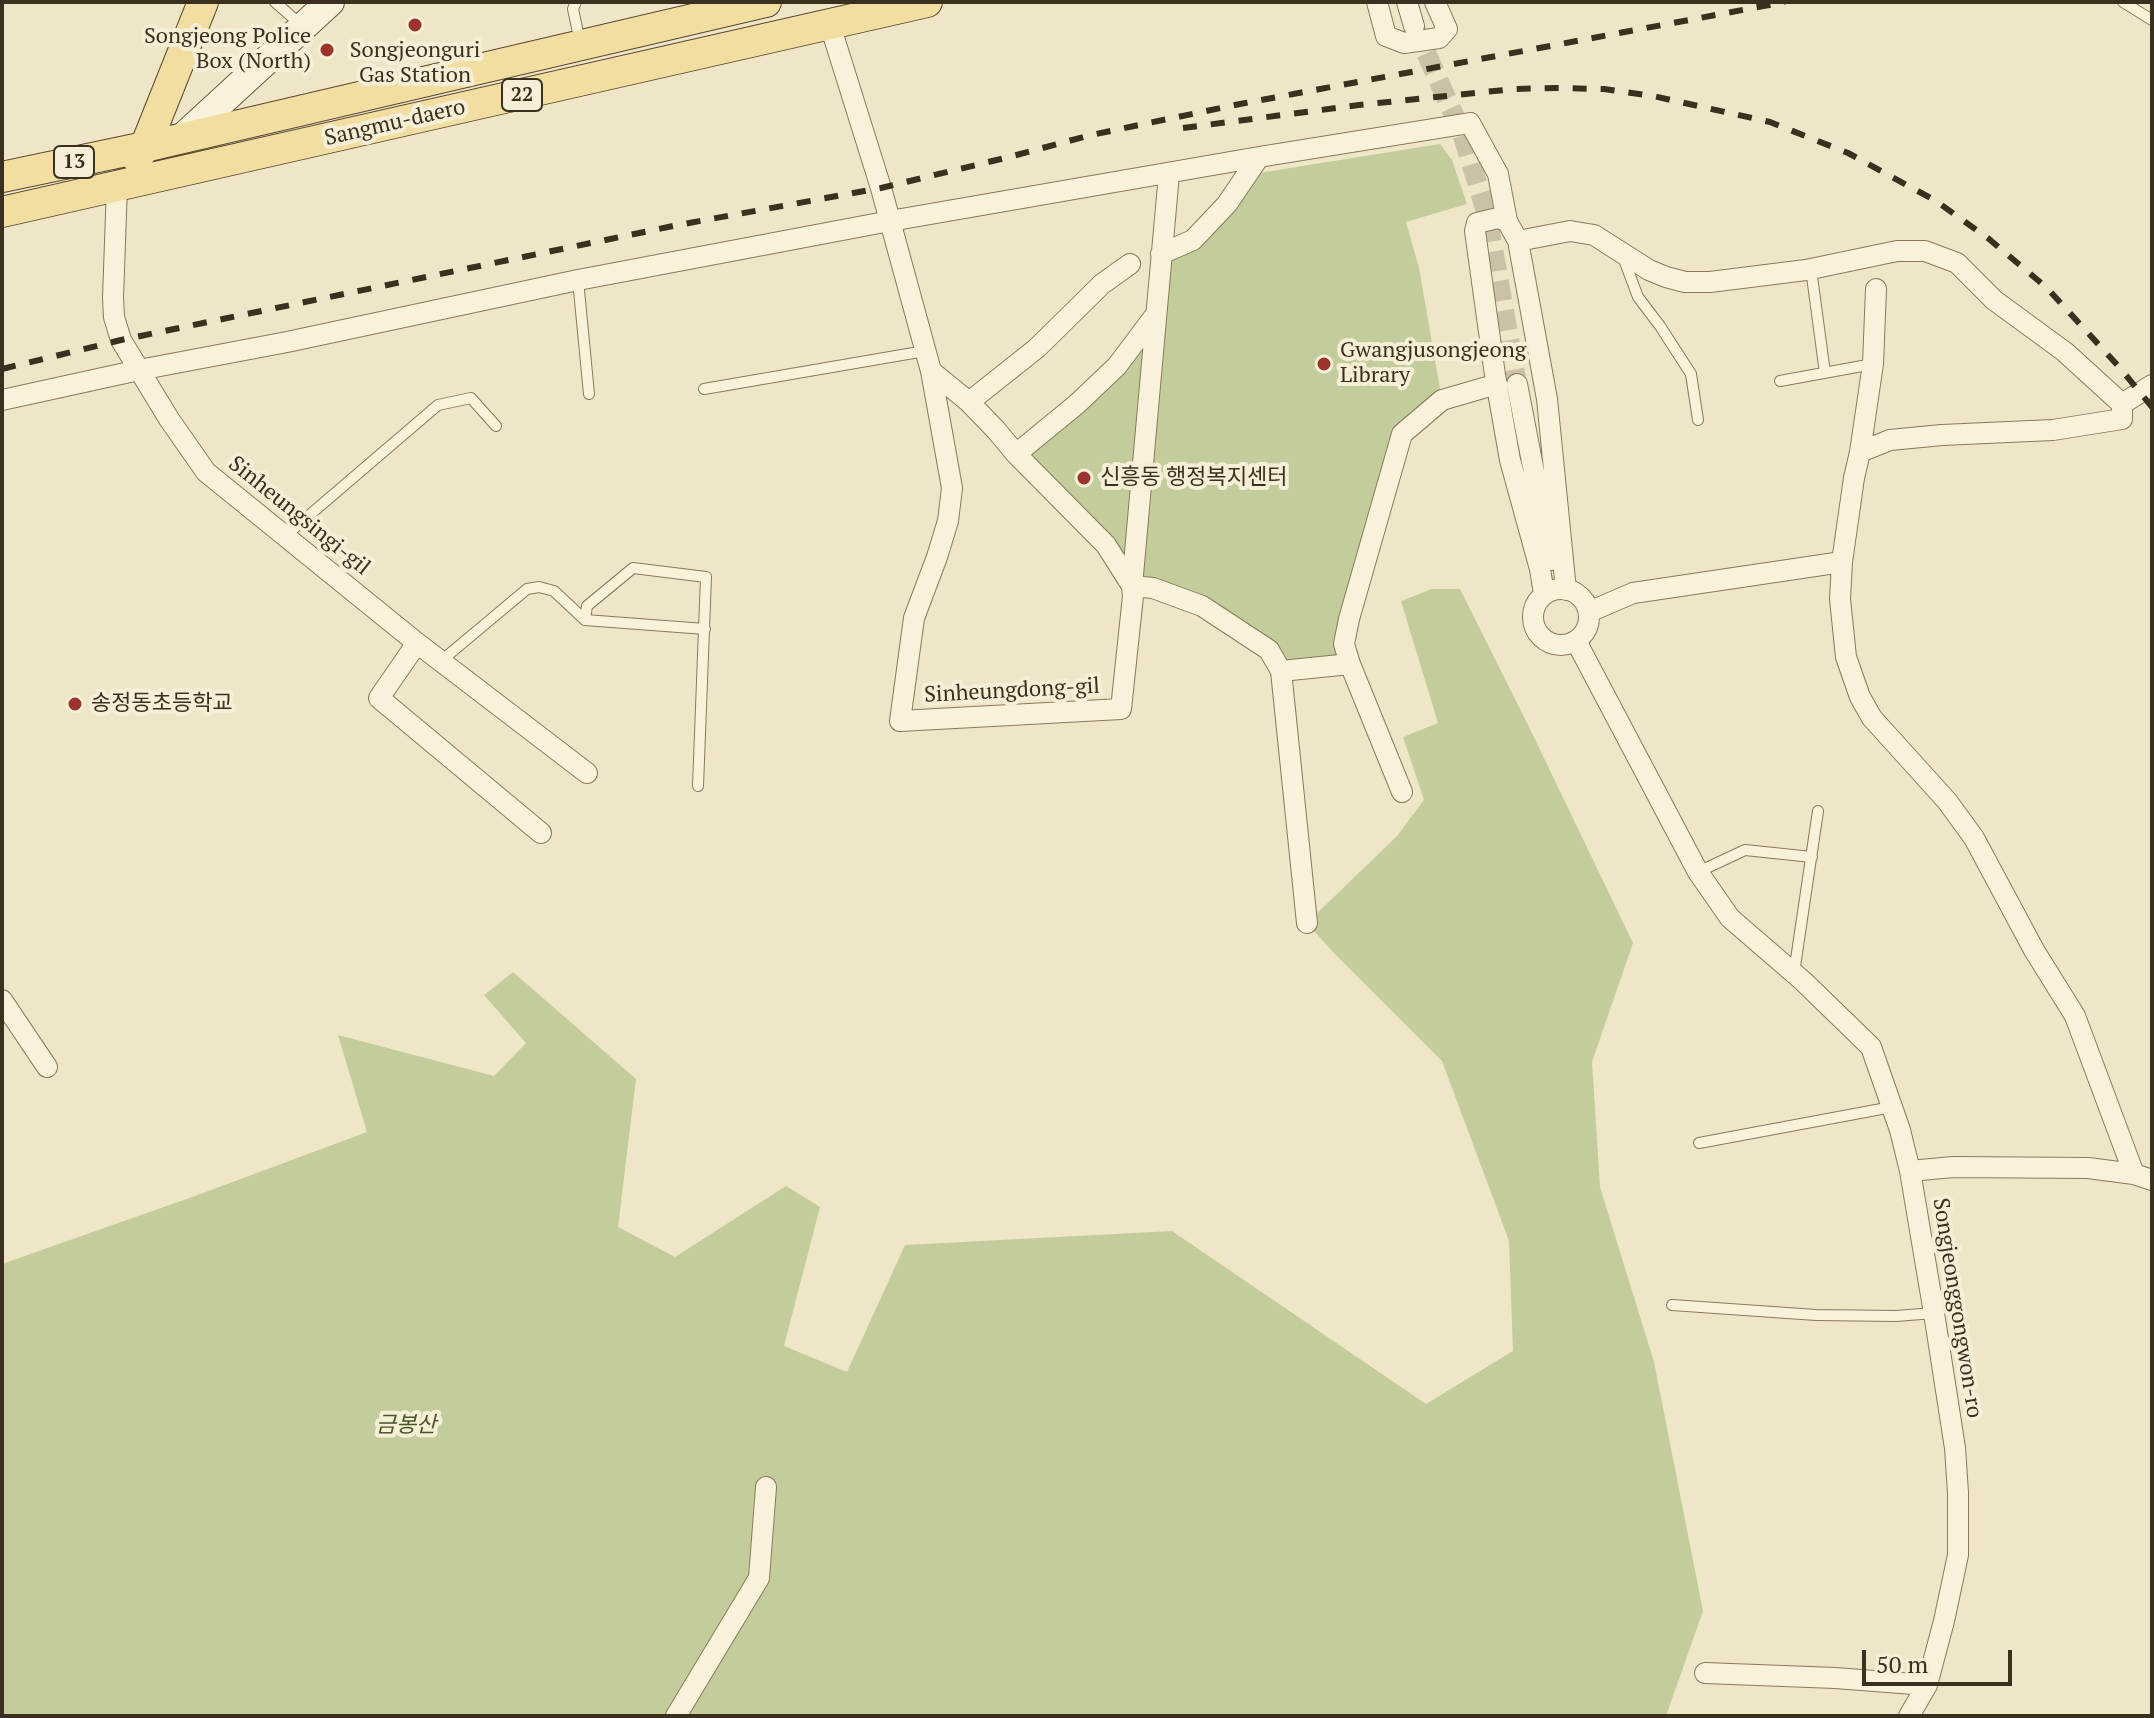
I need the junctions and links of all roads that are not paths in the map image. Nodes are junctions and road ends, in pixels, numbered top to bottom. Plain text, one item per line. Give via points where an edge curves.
1 (203, 2) edge
2 (275, 2) edge
3 (330, 2) edge
4 (576, 2) edge
5 (927, 2) edge
6 (1377, 2) edge
7 (1407, 2) edge
8 (1435, 2) edge
9 (2123, 2) edge
10 (755, 3) edge
11 (2152, 20) edge
12 (830, 25) junction
13 (303, 26) junction
14 (1414, 26) tunnel mouth
15 (581, 45) junction
16 (182, 138) junction
17 (145, 147) junction
18 (1259, 157) junction
19 (1169, 174) junction
20 (2, 177) edge
21 (117, 186) junction
22 (2, 212) edge
23 (890, 221) junction
24 (1507, 221) junction
25 (1518, 241) junction
26 (1161, 254) junction
27 (1623, 255) junction
28 (1130, 264) dead end
29 (1811, 269) junction
30 (578, 280) junction
31 (1876, 289) dead end
32 (1156, 314) junction
33 (928, 361) junction
34 (1873, 364) junction
35 (139, 370) junction
36 (1825, 373) junction
37 (1780, 381) dead end
38 (1507, 384) junction
39 (2152, 385) edge
40 (704, 389) dead end
41 (589, 394) dead end
42 (2, 400) edge
43 (969, 402) junction
44 (2122, 404) junction
45 (1698, 420) dead end
46 (496, 426) dead end
47 (1860, 452) junction
48 (1016, 454) junction
49 (285, 536) junction
50 (1842, 562) junction
51 (1132, 586) junction
52 (1556, 591) junction
53 (1589, 612) junction
54 (585, 620) junction
55 (705, 629) junction
56 (1576, 641) junction
57 (417, 643) junction
58 (441, 661) junction
59 (1350, 664) junction
60 (1281, 671) junction
61 (587, 773) dead end
62 (698, 786) dead end
63 (1402, 792) dead end
64 (1818, 811) dead end
65 (541, 833) dead end
66 (1812, 857) junction
67 (1698, 872) junction
68 (1307, 923) dead end
69 (1794, 973) junction
70 (2, 1000) edge
71 (47, 1067) dead end
72 (1892, 1107) junction
73 (1699, 1143) dead end
74 (1910, 1171) junction
75 (2143, 1177) edge
76 (1672, 1305) dead end
77 (1934, 1313) junction
78 (766, 1487) dead end
79 (1705, 1673) dead end
80 (1927, 1685) junction
81 (676, 1716) edge
82 (1909, 1716) edge

1 - 17 main road
2 - 13 lane
3 - 13 main road
4 - 15 lane
5 - 12 main road, Sangmu-daero / 22
6 - 8 street via 1386,36 1404,43 1439,38 1447,29
7 - 14 street
9 - 11 lane
10 - 15 main road, Sangmu-daero / 22
12 - 21 main road, Sangmu-daero / 22
12 - 23 street, Sinheungdong-gil
13 - 16 main road
15 - 16 main road, Sangmu-daero / 22
16 - 17 main road, Sangmu-daero / 22
17 - 20 main road, Sangmu-daero / 13
17 - 21 main road
18 - 19 street
18 - 24 street via 1470,123 1498,174
18 - 26 street via 1227,204 1193,240
19 - 23 street
19 - 26 street
21 - 22 main road, Sangmu-daero / 22
21 - 35 street, Sinheungsingi-gil via 114,317
23 - 30 street
23 - 33 street, Sinheungdong-gil
24 - 25 street
24 - 38 street via 1477,223 1475,231
25 - 27 street via 1570,231 1594,235
25 - 52 street via 1547,399
26 - 32 street
27 - 29 street via 1685,282
27 - 45 lane via 1638,297 1691,374
28 - 43 street
29 - 36 lane
29 - 44 street via 1897,251 1925,251 1957,263 1994,300 2065,352
30 - 35 street
30 - 41 lane
31 - 34 street
32 - 48 street via 1117,366
32 - 51 street
33 - 40 lane
33 - 43 street
33 - 51 street, Sinheungdong-gil via 951,503 914,618 900,721 1121,709
34 - 36 lane
34 - 47 street
35 - 42 street
35 - 49 street, Sinheungsingi-gil via 206,472
36 - 37 lane
38 - 52 street via 1510,460 1540,569
38 - 59 street via 1442,400 1402,434 1349,619 1344,644
39 - 44 street
43 - 48 street
44 - 47 street via 2122,419 2053,430 1890,440
46 - 49 lane via 471,398 438,405
47 - 50 street
48 - 51 street via 1106,545
49 - 57 street, Sinheungsingi-gil
50 - 53 street via 1633,593
50 - 75 street via 1846,657 1860,697 1974,838 2075,1016
51 - 60 street via 1202,606 1269,650
52 - 53 street via 1579,596
52 - 56 street via 1537,600 1534,627 1554,645
53 - 56 street via 1586,630
54 - 55 lane
54 - 55 lane via 587,606 633,568 706,577
54 - 58 lane via 554,591 527,589
55 - 62 lane
56 - 67 street, Songjeonggongwon-ro
57 - 58 street, Sinheungsingi-gil
57 - 65 street via 379,698
58 - 61 street, Sinheungsingi-gil
59 - 60 street
59 - 63 street
60 - 68 street
64 - 66 lane
66 - 67 lane via 1745,850
66 - 69 lane
67 - 69 street, Songjeonggongwon-ro via 1730,918
69 - 72 street, Songjeonggongwon-ro via 1871,1047
70 - 71 street
72 - 73 lane
72 - 74 street, Songjeonggongwon-ro
74 - 75 street via 2088,1168
74 - 77 street, Songjeonggongwon-ro
76 - 77 lane via 1816,1315
77 - 80 street, Songjeonggongwon-ro via 1955,1448 1958,1555
78 - 81 street via 759,1578
79 - 80 street
80 - 82 street, Songjeonggongwon-ro

